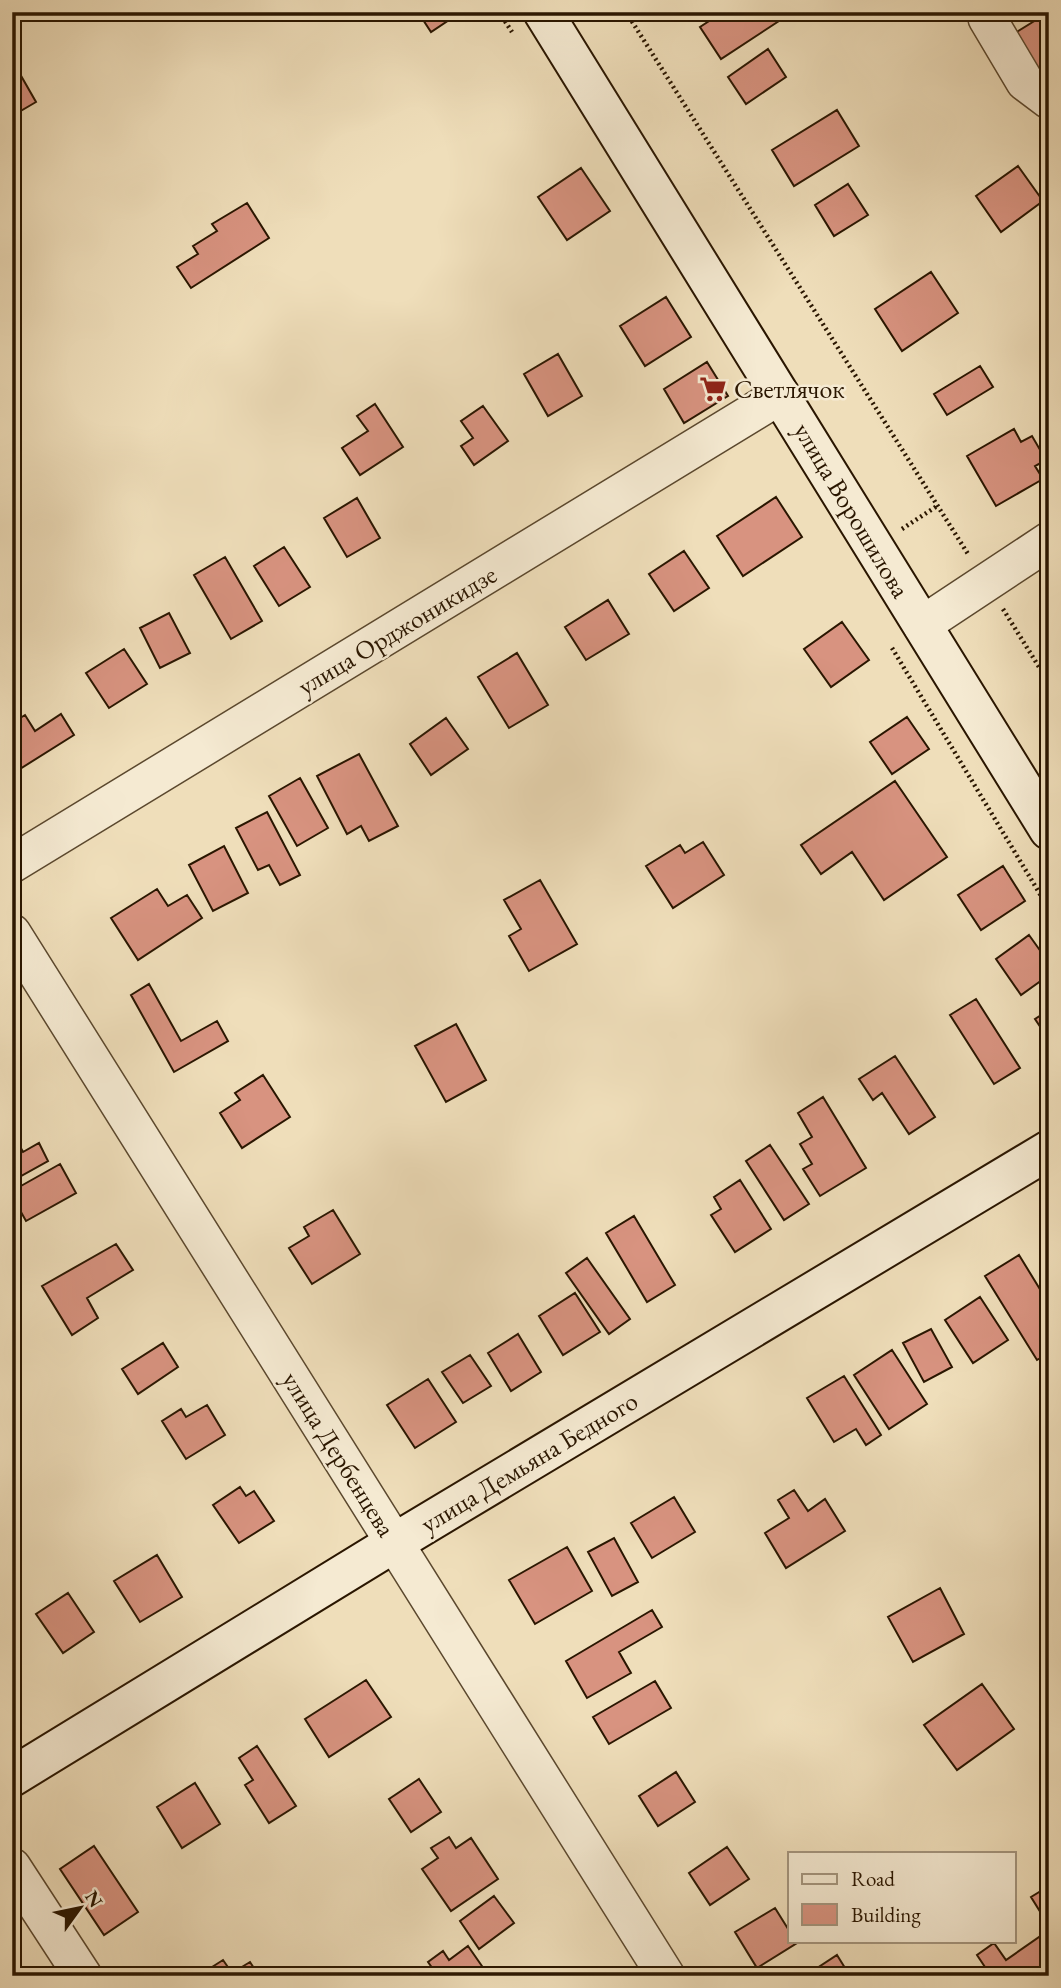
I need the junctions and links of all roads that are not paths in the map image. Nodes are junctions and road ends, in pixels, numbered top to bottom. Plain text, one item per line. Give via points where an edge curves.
1 (543, 12) edge
2 (987, 18) dead end
3 (1049, 100) edge
4 (781, 395) junction
5 (1049, 541) edge
6 (922, 625) junction
7 (1049, 830) edge
8 (12, 864) edge
9 (12, 933) edge
10 (1049, 1150) edge
11 (394, 1543) junction
12 (12, 1777) edge
13 (12, 1867) edge
14 (83, 1976) edge
15 (666, 1976) edge

1 - 4 street, улица Ворошилова
2 - 3 street via 1025,82
4 - 6 street, улица Ворошилова
4 - 8 street, улица Орджоникидзе
5 - 6 street
6 - 7 street, улица Ворошилова
9 - 11 street, улица Дербенцева
10 - 11 street, улица Демьяна Бедного
11 - 12 street, улица Демьяна Бедного
11 - 15 street, улица Дербенцева
13 - 14 street

